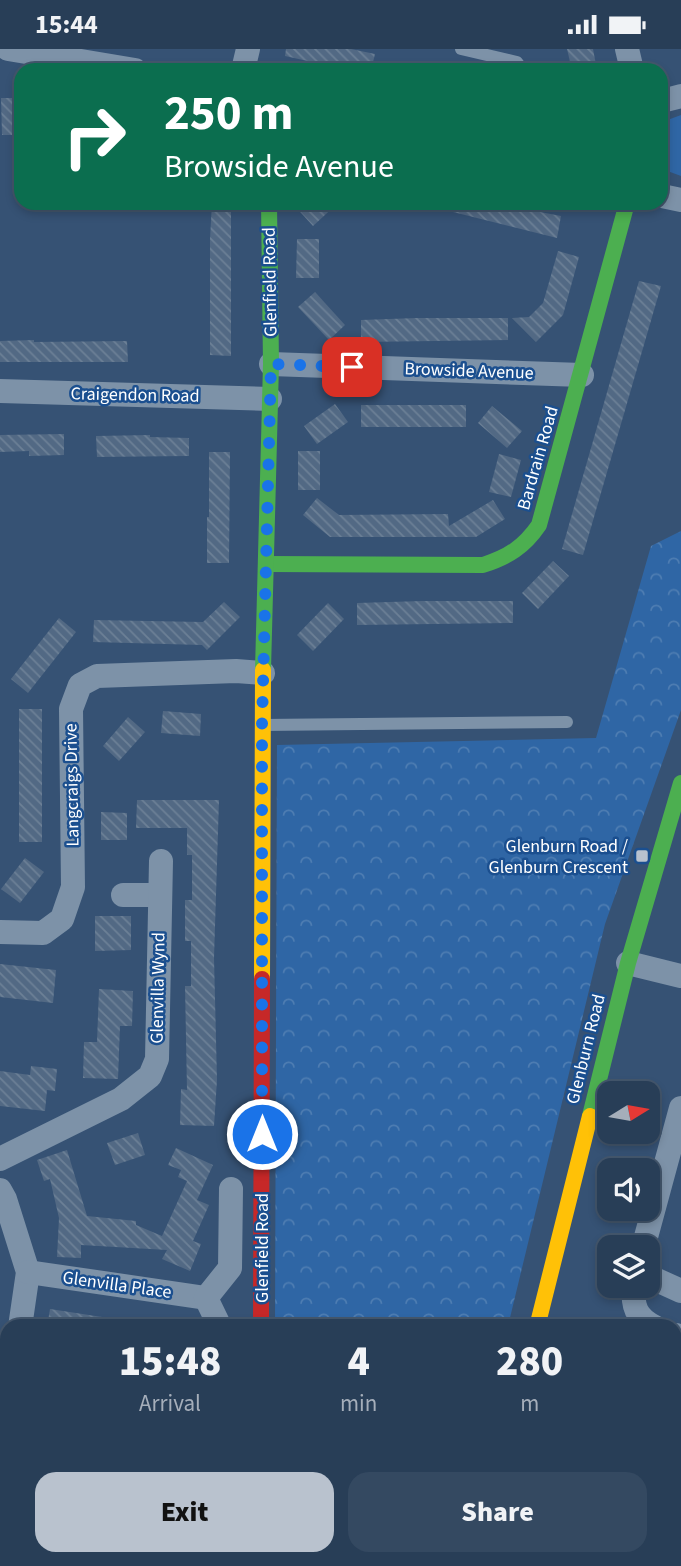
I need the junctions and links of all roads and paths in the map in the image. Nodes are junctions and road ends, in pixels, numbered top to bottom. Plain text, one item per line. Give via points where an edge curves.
1 (8, 49) edge
2 (461, 49) edge
3 (93, 63) edge
4 (518, 63) edge
5 (269, 210) edge
6 (626, 210) edge
7 (271, 364) junction
8 (582, 375) junction
9 (0, 391) edge
10 (270, 399) junction
11 (266, 564) junction
12 (263, 673) junction
13 (568, 722) dead end
14 (262, 725) junction
15 (681, 783) edge
16 (161, 861) dead end
17 (123, 895) dead end
18 (160, 895) junction
19 (0, 932) edge
20 (628, 963) junction
21 (681, 976) edge
22 (681, 1108) edge
23 (0, 1159) edge
24 (231, 1189) dead end
25 (0, 1190) edge
26 (647, 1235) edge
27 (28, 1272) junction
28 (660, 1281) edge
29 (681, 1291) edge
30 (206, 1298) junction
31 (633, 1298) edge
32 (21, 1319) edge
33 (216, 1319) edge
34 (261, 1319) edge
35 (539, 1319) edge
36 (643, 1319) edge

1 - 3 street
2 - 4 lane
5 - 7 street, Glenfield Road
6 - 8 street, Bardrain Road
7 - 8 street, Browside Avenue
7 - 10 street, Glenfield Road
8 - 11 street, Bardrain Road via 539,525 525,545 503,559 482,565
9 - 10 street, Craigendon Road
10 - 11 street, Glenfield Road
11 - 12 street, Glenfield Road
12 - 14 street, Glenfield Road
12 - 19 street, Langcraigs Drive via 97,676 80,685 71,709 73,887 62,919 43,933
13 - 14 lane
14 - 34 street, Glenfield Road
15 - 20 street, Glenburn Road
16 - 18 street, Glenvilla Wynd
17 - 18 street
18 - 23 street, Glenvilla Wynd via 157,1059 150,1076 121,1099
20 - 21 street
20 - 35 street, Glenburn Road
22 - 26 street
24 - 30 street via 230,1268
25 - 27 street
27 - 30 street, Glenvilla Place
27 - 32 street
28 - 29 street
30 - 33 street
31 - 36 street via 637,1315

